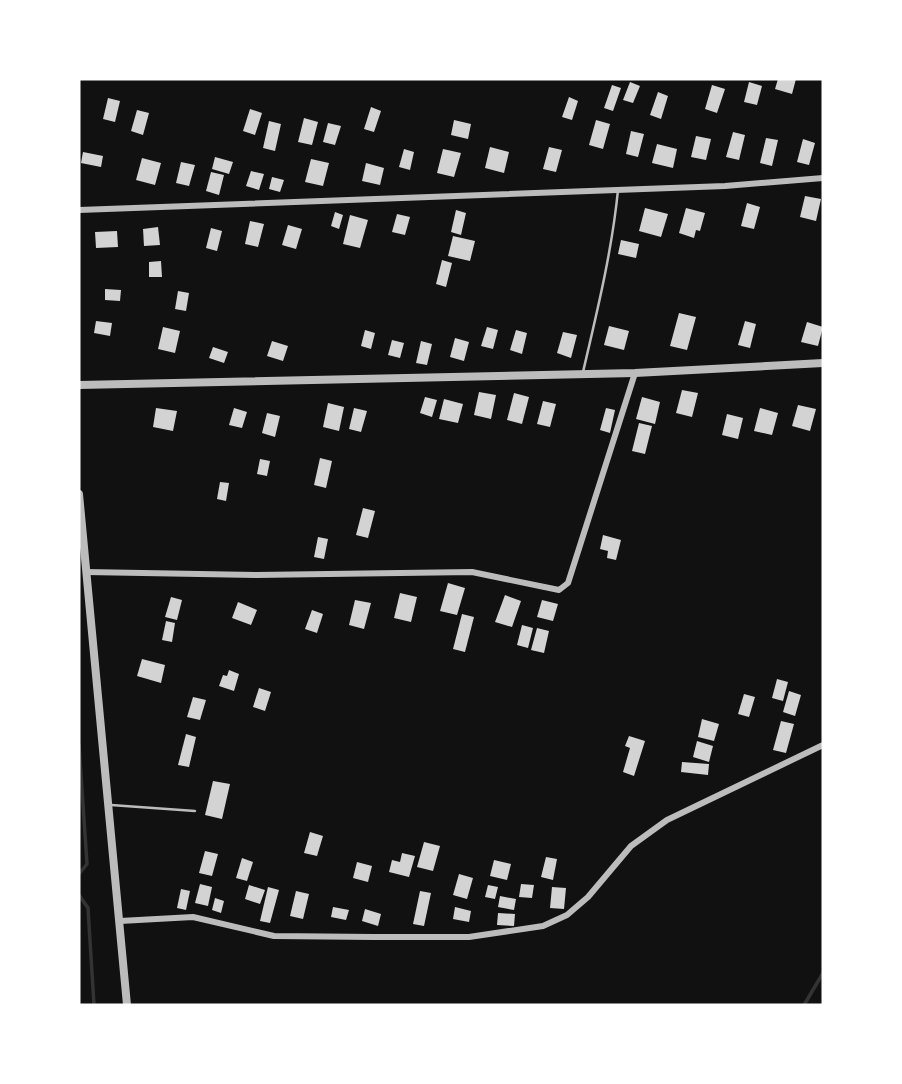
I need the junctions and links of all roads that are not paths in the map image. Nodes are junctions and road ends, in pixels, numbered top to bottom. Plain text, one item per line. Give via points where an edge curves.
1 (823, 178) edge
2 (618, 190) junction
3 (79, 210) edge
4 (823, 363) edge
5 (635, 373) junction
6 (582, 374) junction
7 (79, 385) edge
8 (79, 494) edge
9 (86, 572) junction
10 (823, 745) edge
11 (109, 805) junction
12 (195, 811) dead end
13 (120, 921) junction
14 (127, 1005) edge

1 - 2 street
2 - 3 street
2 - 6 lane via 613,242
4 - 5 street
5 - 6 street
5 - 9 street via 568,583 559,590 472,572
6 - 7 street
8 - 9 street
9 - 11 street
10 - 13 street via 667,820 631,846 589,897 543,926 469,937 274,936 193,917
11 - 12 lane
11 - 13 street
13 - 14 street

